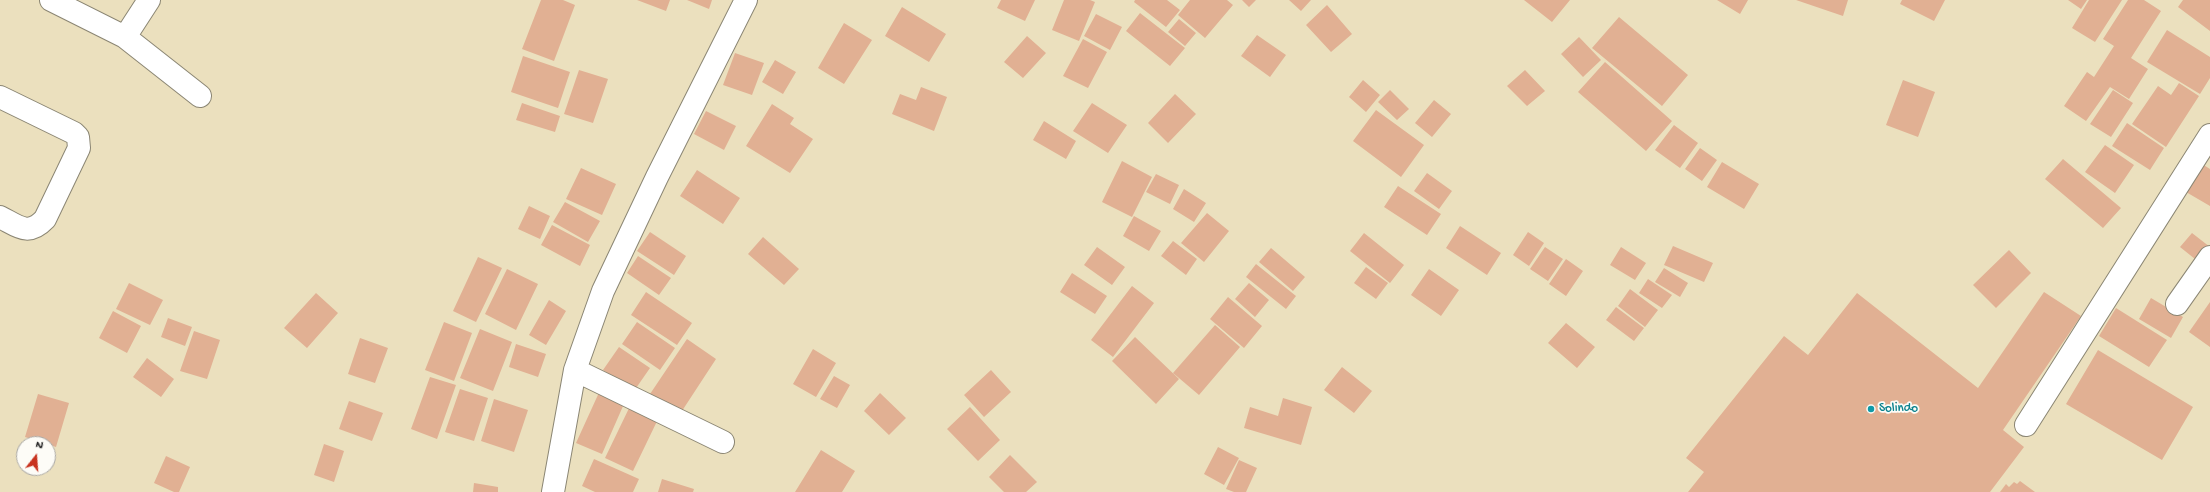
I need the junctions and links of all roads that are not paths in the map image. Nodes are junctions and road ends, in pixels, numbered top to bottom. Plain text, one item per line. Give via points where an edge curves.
1 (51, 0) edge
2 (148, 0) edge
3 (746, 0) edge
4 (126, 37) junction
5 (200, 96) dead end
6 (0, 97) edge
7 (2210, 135) edge
8 (0, 217) edge
9 (2210, 257) edge
10 (2177, 304) dead end
11 (575, 370) junction
12 (2026, 425) dead end
13 (723, 442) dead end
14 (552, 492) edge

1 - 4 street
2 - 4 street
3 - 11 street via 626,240 603,291
4 - 5 street
6 - 8 street via 74,133 78,137 79,148 45,219 37,227 24,229
7 - 12 street
9 - 10 street
11 - 13 street
11 - 14 street

